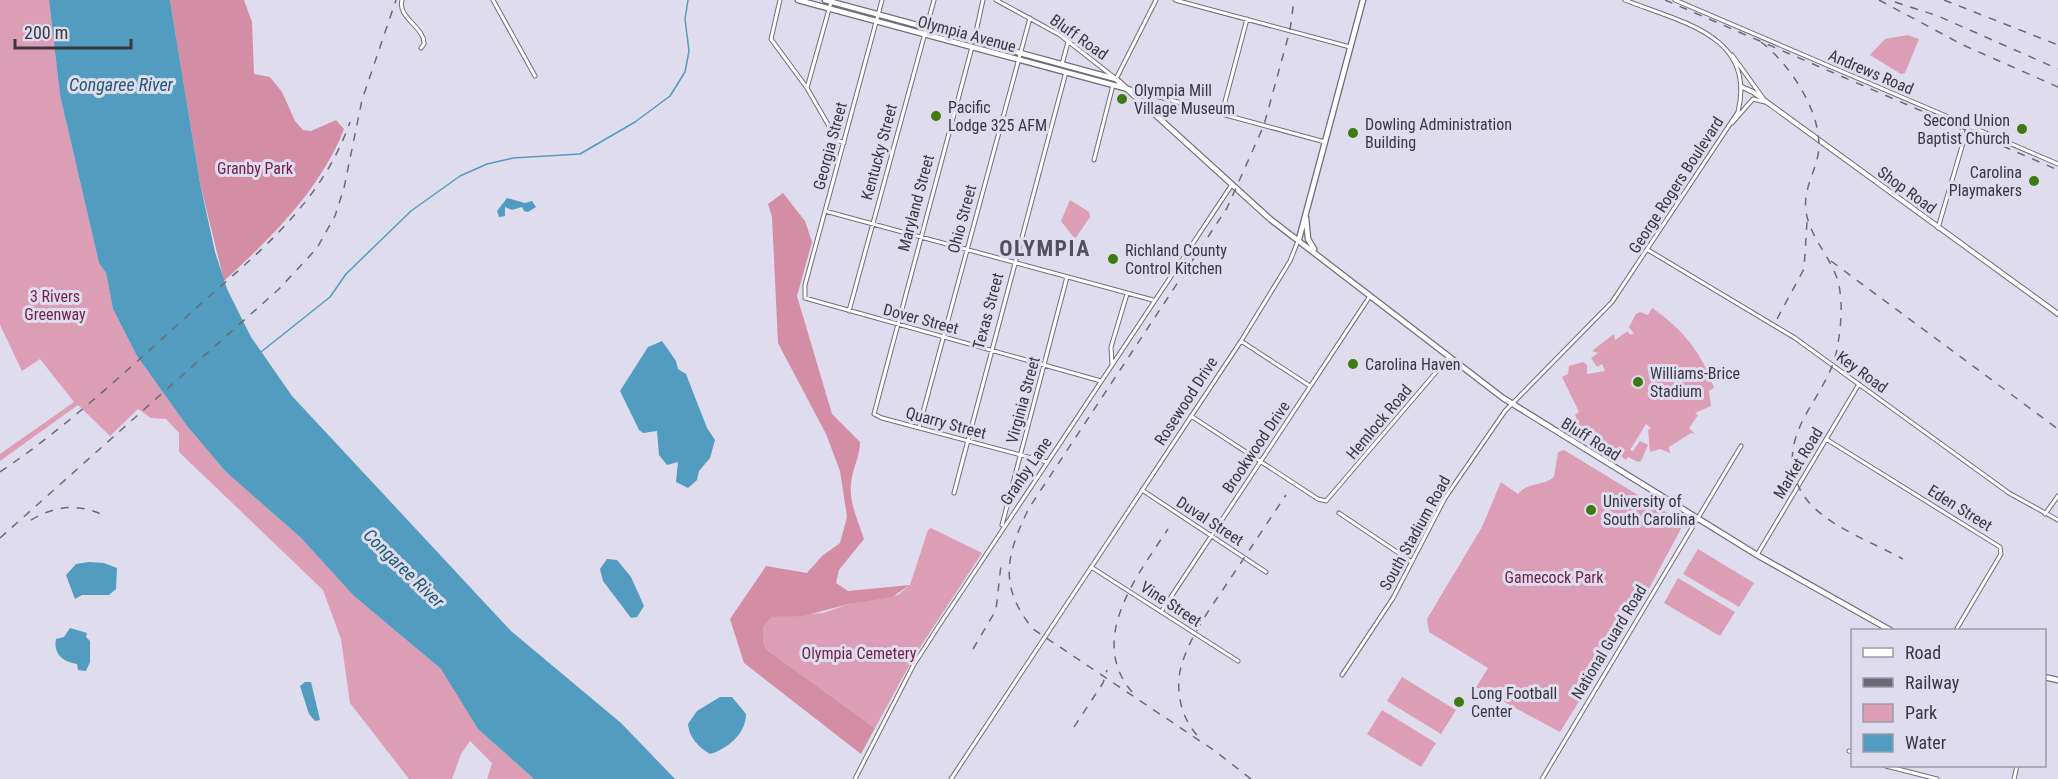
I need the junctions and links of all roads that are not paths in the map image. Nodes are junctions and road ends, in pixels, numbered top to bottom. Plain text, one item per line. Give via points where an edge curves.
1 (402, 0) edge
2 (493, 0) edge
3 (780, 0) edge
4 (798, 0) edge
5 (825, 0) edge
6 (882, 0) edge
7 (934, 0) edge
8 (983, 0) edge
9 (996, 0) edge
10 (1156, 0) edge
11 (1175, 0) edge
12 (1363, 0) edge
13 (1625, 0) edge
14 (1675, 0) edge
15 (831, 1) edge
16 (828, 8) junction
17 (878, 14) junction
18 (1030, 18) junction
19 (1247, 19) junction
20 (876, 21) junction
21 (926, 28) junction
22 (924, 34) junction
23 (974, 40) junction
24 (1068, 42) junction
25 (1350, 47) junction
26 (421, 48) dead end
27 (971, 48) junction
28 (1727, 49) junction
29 (1020, 53) junction
30 (1018, 60) junction
31 (1065, 65) junction
32 (1099, 66) junction
33 (1066, 72) junction
34 (1096, 73) junction
35 (536, 76) dead end
36 (1116, 79) junction
37 (1113, 85) junction
38 (1742, 87) junction
39 (807, 88) junction
40 (1130, 90) junction
41 (1766, 102) junction
42 (1222, 112) junction
43 (1731, 124) junction
44 (1962, 124) junction
45 (1325, 142) junction
46 (844, 143) junction
47 (1094, 160) dead end
48 (2058, 164) edge
49 (1231, 186) junction
50 (825, 210) junction
51 (1306, 215) junction
52 (872, 224) junction
53 (1938, 228) junction
54 (919, 236) junction
55 (1299, 239) junction
56 (967, 249) junction
57 (1648, 250) junction
58 (1317, 254) junction
59 (1014, 263) junction
60 (1067, 277) junction
61 (1127, 294) junction
62 (1371, 295) junction
63 (805, 298) joint
64 (1154, 300) junction
65 (848, 311) junction
66 (2058, 314) edge
67 (897, 325) junction
68 (943, 338) junction
69 (1241, 340) junction
70 (990, 350) junction
71 (1449, 357) junction
72 (1112, 364) junction
73 (1045, 365) junction
74 (1101, 381) junction
75 (1859, 384) junction
76 (1310, 386) junction
77 (1511, 403) junction
78 (874, 414) joint
79 (1191, 416) junction
80 (919, 427) junction
81 (1826, 439) junction
82 (968, 441) junction
83 (1741, 446) dead end
84 (1021, 455) junction
85 (1047, 462) junction
86 (1260, 462) junction
87 (1142, 490) junction
88 (954, 493) dead end
89 (2058, 496) edge
90 (1339, 513) dead end
91 (2045, 514) junction
92 (1697, 518) junction
93 (2058, 520) edge
94 (1002, 528) junction
95 (1211, 536) junction
96 (1757, 555) junction
97 (1413, 562) junction
98 (1091, 567) junction
99 (1266, 572) dead end
100 (1161, 612) junction
101 (1888, 629) edge
102 (1957, 629) edge
103 (1238, 661) dead end
104 (1342, 675) dead end
105 (1893, 767) edge
106 (855, 779) edge
107 (951, 779) edge
108 (1542, 779) edge
109 (1937, 779) edge

1 - 26 street via 402,8 423,35
2 - 35 street
3 - 39 street via 771,39
4 - 16 main road, Olympia Avenue
5 - 15 main road, Olympia Avenue
6 - 17 street, Georgia Street
7 - 21 street, Kentucky Street
8 - 23 street, Maryland Street
9 - 18 street, Bluff Road
10 - 36 street
11 - 19 street
12 - 25 main road, Rosewood Drive
13 - 28 street via 1703,31
14 - 44 street, Andrews Road
15 - 16 street
15 - 17 main road, Olympia Avenue
16 - 20 main road, Olympia Avenue
16 - 39 street
17 - 20 street, Georgia Street
17 - 21 main road, Olympia Avenue
18 - 24 street, Bluff Road
18 - 29 street, Ohio Street
19 - 25 street
19 - 42 street
20 - 22 main road, Olympia Avenue
20 - 46 street, Georgia Street
21 - 22 street, Kentucky Street
21 - 23 main road, Olympia Avenue
22 - 27 main road, Olympia Avenue
22 - 52 street, Kentucky Street
23 - 27 street, Maryland Street
23 - 29 main road, Olympia Avenue
24 - 31 street, Texas Street
24 - 32 street, Bluff Road
25 - 45 main road, Rosewood Drive
27 - 30 main road, Olympia Avenue
27 - 54 street, Maryland Street
28 - 38 street
28 - 41 street
29 - 30 street, Ohio Street
29 - 31 main road, Olympia Avenue
30 - 33 main road, Olympia Avenue
30 - 56 street, Ohio Street
31 - 33 street, Texas Street
31 - 34 main road, Olympia Avenue
32 - 34 street
32 - 36 street, Bluff Road
33 - 37 main road, Olympia Avenue
33 - 59 street, Texas Street
34 - 36 main road, Olympia Avenue
36 - 37 street
36 - 40 main road, Olympia Avenue
37 - 40 main road, Olympia Avenue
37 - 47 street
38 - 41 street, Shop Road
38 - 43 street, George Rogers Boulevard via 1738,112
39 - 46 street via 837,140
40 - 42 street, Olympia Avenue
40 - 49 main road, Bluff Road
41 - 43 street via 1753,99
41 - 53 street, Shop Road
42 - 45 street, Olympia Avenue
43 - 57 street, George Rogers Boulevard
44 - 48 street, Andrews Road
44 - 53 street via 1963,143
45 - 51 main road, Rosewood Drive
46 - 50 street, Georgia Street
49 - 55 main road, Bluff Road
49 - 64 street, Granby Lane
50 - 52 street
50 - 63 street, Georgia Street
51 - 55 main road, Rosewood Drive
51 - 58 main road via 1308,239
52 - 54 street
52 - 65 street, Kentucky Street
53 - 66 street, Shop Road
54 - 56 street
54 - 67 street, Maryland Street
55 - 58 main road, Bluff Road
55 - 69 street, Rosewood Drive via 1290,261
56 - 59 street
56 - 68 street, Ohio Street
57 - 75 street, Key Road via 1795,338
57 - 77 street, George Rogers Boulevard via 1604,312
58 - 62 main road, Bluff Road
59 - 60 street
59 - 70 street, Texas Street
60 - 61 street
60 - 73 street, Virginia Street
61 - 64 street
61 - 72 street via 1111,347
62 - 71 main road, Bluff Road
62 - 76 street, Brookwood Drive
63 - 65 street, Dover Street
64 - 72 street, Granby Lane
65 - 67 street, Dover Street
67 - 68 street, Dover Street
67 - 78 street, Maryland Street
68 - 70 street, Dover Street
68 - 80 street, Ohio Street
69 - 76 street
69 - 79 street, Rosewood Drive
70 - 73 street, Dover Street
70 - 82 street, Texas Street
71 - 77 main road, Bluff Road
71 - 86 street, Hemlock Road via 1326,501
72 - 74 street, Granby Lane
73 - 74 street, Dover Street
73 - 84 street, Virginia Street
74 - 85 street, Granby Lane
75 - 81 street, Market Road
75 - 91 street, Key Road via 2009,493
76 - 86 street, Brookwood Drive
77 - 92 main road, Bluff Road
77 - 97 street, South Stadium Road via 1446,497
78 - 80 street, Quarry Street
79 - 86 street
79 - 87 street, Rosewood Drive
80 - 82 street, Quarry Street
81 - 96 street, Market Road
81 - 102 street, Eden Street via 2000,548 2001,554
82 - 84 street, Quarry Street
82 - 88 street, Texas Street
83 - 92 street, National Guard Road
84 - 85 street, Quarry Street
84 - 94 street, Virginia Street
85 - 94 street, Granby Lane
86 - 95 street, Brookwood Drive
87 - 95 street, Duval Street
87 - 98 street, Rosewood Drive
89 - 91 street
90 - 97 street
91 - 93 street, Key Road
92 - 96 main road, Bluff Road
92 - 108 street, National Guard Road
94 - 106 street, Granby Lane via 913,666
95 - 99 street, Duval Street
95 - 100 street, Brookwood Drive
96 - 101 main road, Bluff Road
97 - 104 street, South Stadium Road
98 - 100 street, Vine Street
98 - 107 street, Rosewood Drive
100 - 103 street, Vine Street
105 - 109 street

